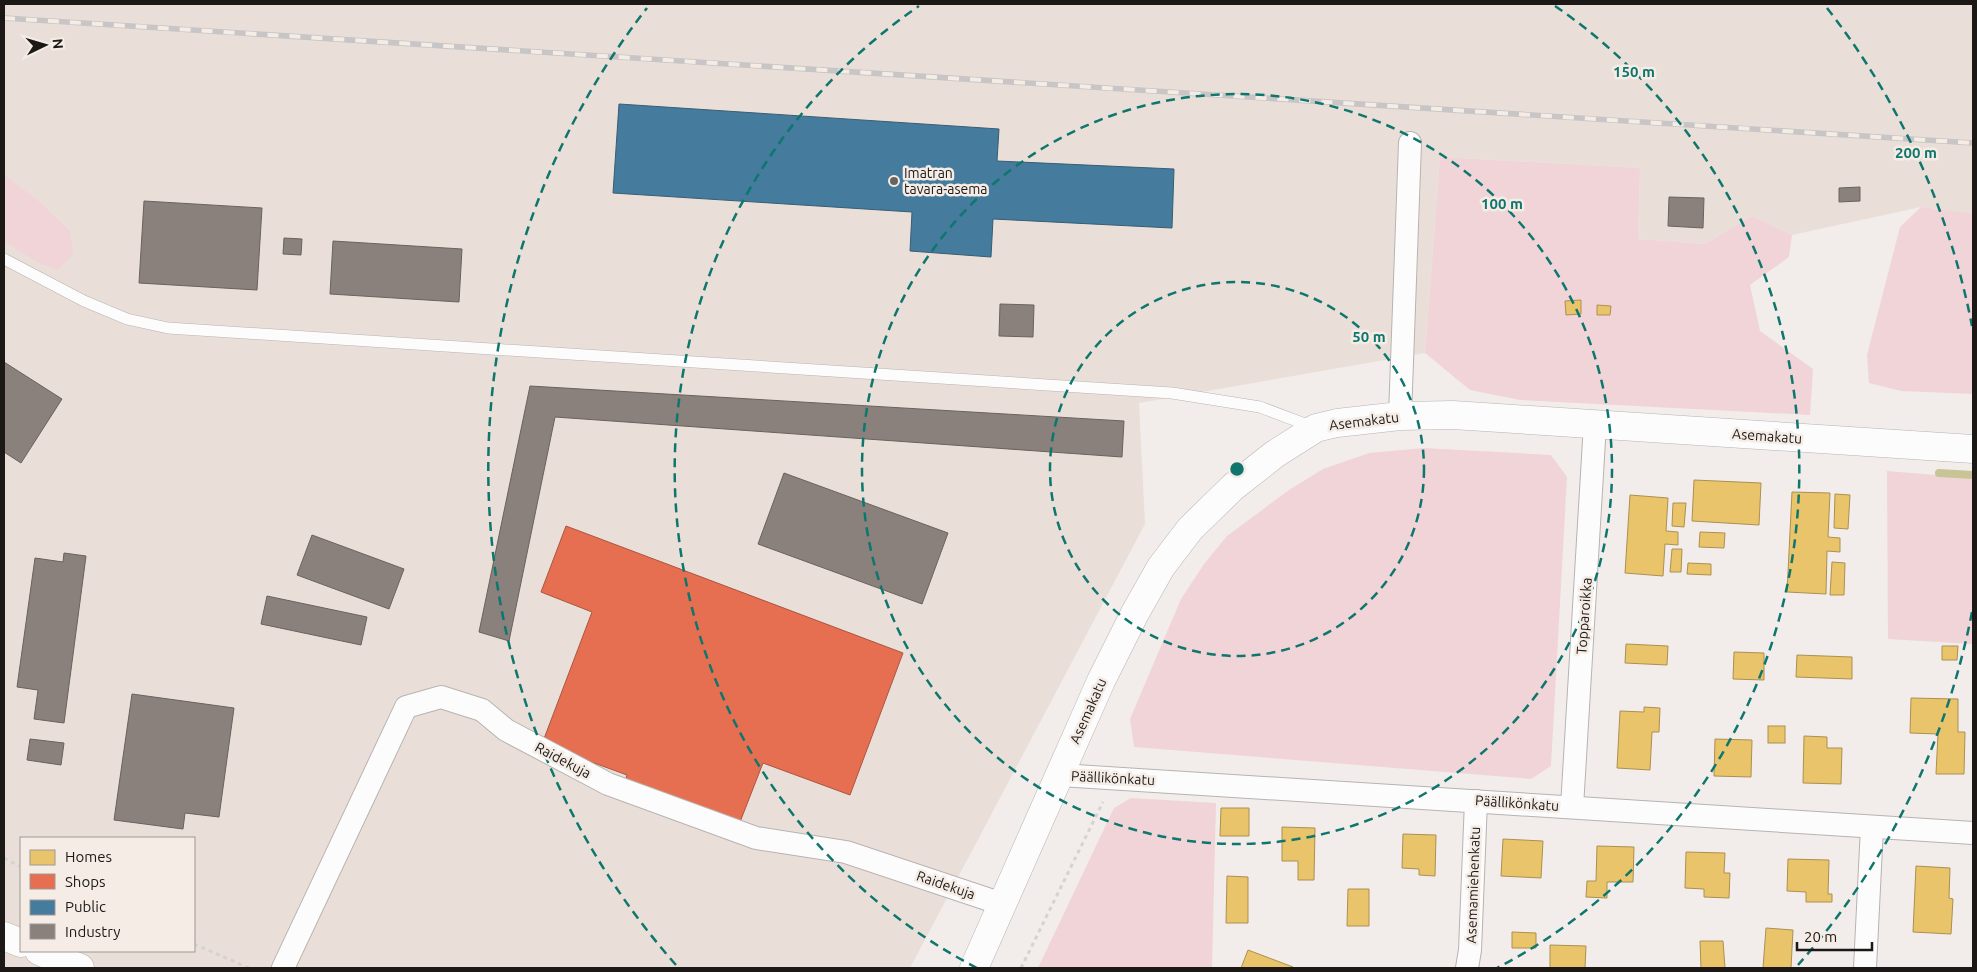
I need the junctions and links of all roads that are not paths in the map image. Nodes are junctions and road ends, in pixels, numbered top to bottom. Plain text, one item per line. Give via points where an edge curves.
1 (1410, 143) dead end
2 (4, 259) edge
3 (1400, 416) junction
4 (1594, 424) junction
5 (1316, 428) junction
6 (1973, 449) edge
7 (1060, 775) junction
8 (1476, 801) junction
9 (1572, 807) junction
10 (1872, 827) junction
11 (1973, 833) edge
12 (1002, 904) junction
13 (4, 936) edge
14 (20, 943) edge
15 (41, 952) edge
16 (80, 968) edge
17 (284, 968) edge
18 (974, 968) edge
19 (1466, 968) edge
20 (1865, 968) edge

1 - 3 street
2 - 5 lane via 84,301 127,319 168,328 1172,393 1260,408
3 - 4 street, Asemakatu via 1453,415
3 - 5 street, Asemakatu via 1338,422
4 - 6 street, Asemakatu
4 - 9 street, Topparoikka
5 - 7 street, Asemakatu via 1275,454 1233,487 1190,530 1161,567 1134,613
7 - 8 street, Päällikönkatu
7 - 12 street, Asemakatu
8 - 9 street, Päällikönkatu
8 - 19 street, Asemamiehenkatu via 1470,950
9 - 10 street, Päällikönkatu
10 - 11 street, Päällikönkatu
10 - 20 street
12 - 17 street, Raidekuja via 846,852 756,838 617,787 506,730 482,710 441,697 406,707
12 - 18 street, Asemakatu
13 - 14 street
15 - 16 street

